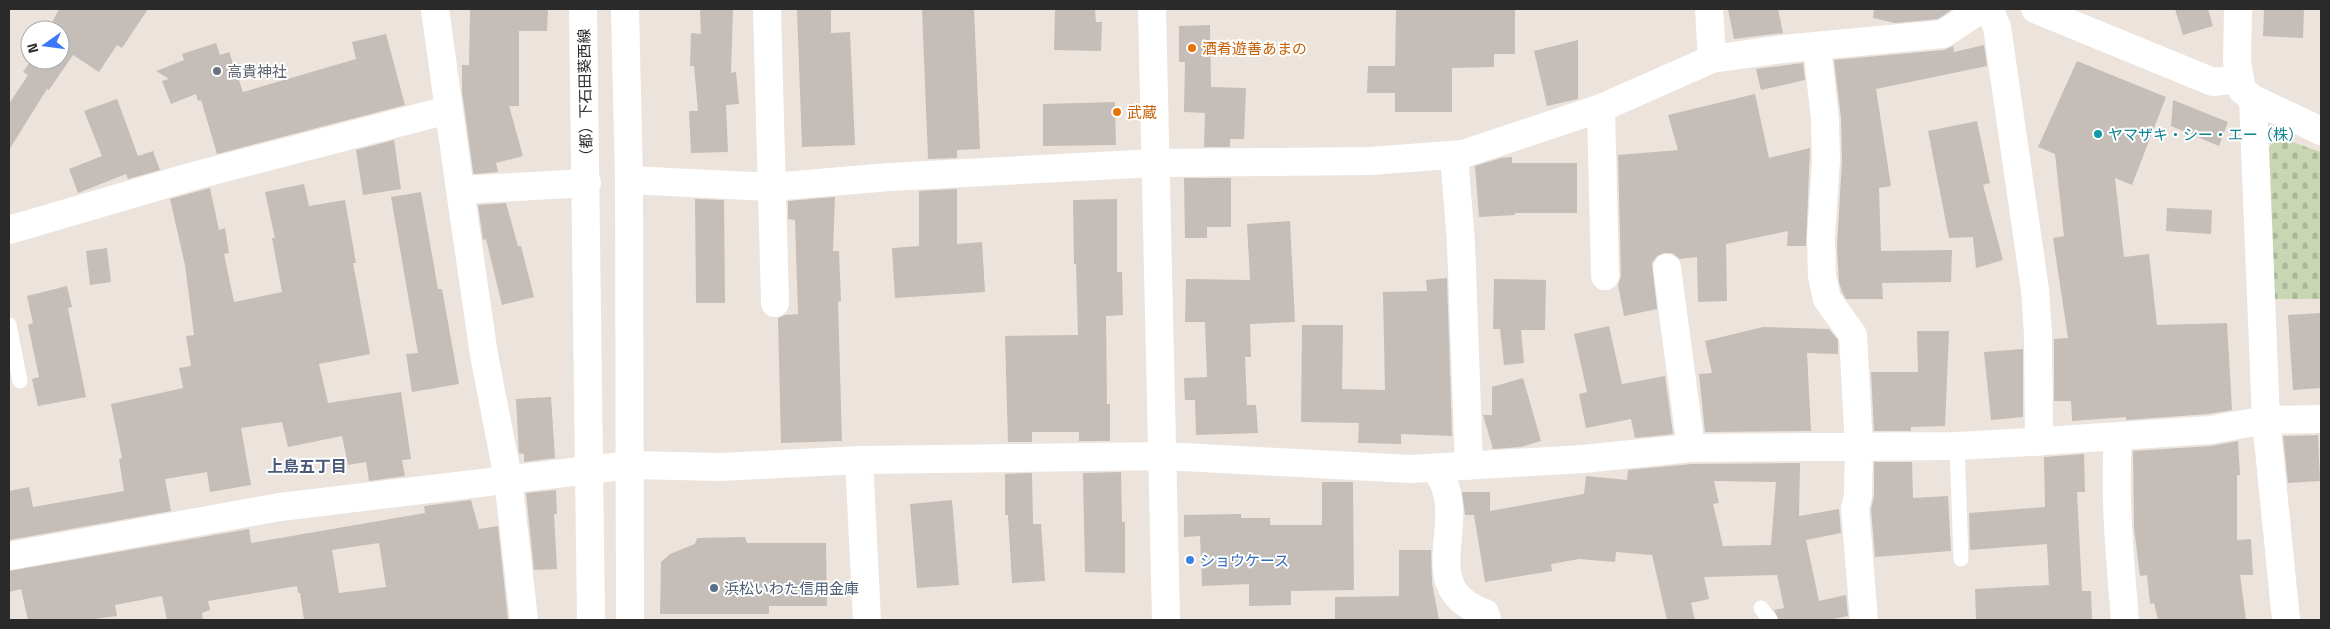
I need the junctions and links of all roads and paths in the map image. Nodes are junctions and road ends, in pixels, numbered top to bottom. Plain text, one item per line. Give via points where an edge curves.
1 (435, 9) edge
2 (584, 9) edge
3 (625, 9) edge
4 (767, 9) edge
5 (1152, 9) edge
6 (1709, 9) edge
7 (1981, 9) edge
8 (1989, 9) edge
9 (2035, 9) edge
10 (2238, 9) edge
11 (1817, 46) junction
12 (1712, 59) junction
13 (2246, 89) junction
14 (1601, 108) junction
15 (448, 110) junction
16 (2321, 131) edge
17 (1454, 155) junction
18 (1156, 163) junction
19 (629, 180) junction
20 (587, 183) junction
21 (772, 186) junction
22 (460, 190) junction
23 (9, 230) edge
24 (1668, 268) dead end
25 (1605, 276) dead end
26 (775, 303) dead end
27 (9, 325) edge
28 (20, 381) dead end
29 (2321, 419) edge
30 (2266, 420) junction
31 (2118, 436) junction
32 (2039, 442) junction
33 (1957, 446) junction
34 (1859, 447) junction
35 (1691, 448) junction
36 (1164, 456) junction
37 (859, 460) junction
38 (631, 465) junction
39 (1469, 466) junction
40 (1436, 468) junction
41 (589, 469) junction
42 (508, 478) junction
43 (9, 556) edge
44 (1961, 559) dead end
45 (524, 620) edge
46 (591, 620) edge
47 (630, 620) edge
48 (867, 620) edge
49 (1166, 620) edge
50 (1487, 620) edge
51 (1864, 620) edge
52 (2125, 620) edge
53 (2286, 620) edge

1 - 15 street
2 - 20 street, （都）下石田葵西線
3 - 19 street
4 - 21 street
5 - 18 street
6 - 12 street
7 - 11 street via 1943,34
8 - 32 street via 1997,27 2035,290
9 - 13 street via 2213,82
10 - 13 street
11 - 12 street
11 - 34 street via 1826,160 1822,276 1827,299 1853,335
12 - 14 street
13 - 16 street
13 - 30 street
14 - 17 street
14 - 25 street
15 - 22 street
15 - 23 street via 197,174
17 - 18 street via 1370,161
17 - 39 street via 1461,243
18 - 21 street
18 - 36 street
19 - 21 street
19 - 38 street
20 - 22 street
20 - 41 street, （都）下石田葵西線
21 - 26 street
22 - 42 street via 484,355
24 - 35 street
27 - 28 lane
29 - 30 street
30 - 31 street via 2210,430
30 - 53 street
31 - 32 street
31 - 52 street via 2117,532
32 - 33 street
33 - 34 street
33 - 44 lane
34 - 35 street
34 - 51 street via 1855,508
35 - 39 street
36 - 37 street
36 - 40 street
36 - 49 street
37 - 38 street via 721,467
37 - 48 street
38 - 41 street
38 - 47 street
39 - 40 street
40 - 50 street via 1446,489 1449,518 1447,576 1456,596 1469,608 1485,613
41 - 42 street
41 - 46 street, （都）下石田葵西線
42 - 43 street via 280,507
42 - 45 street

